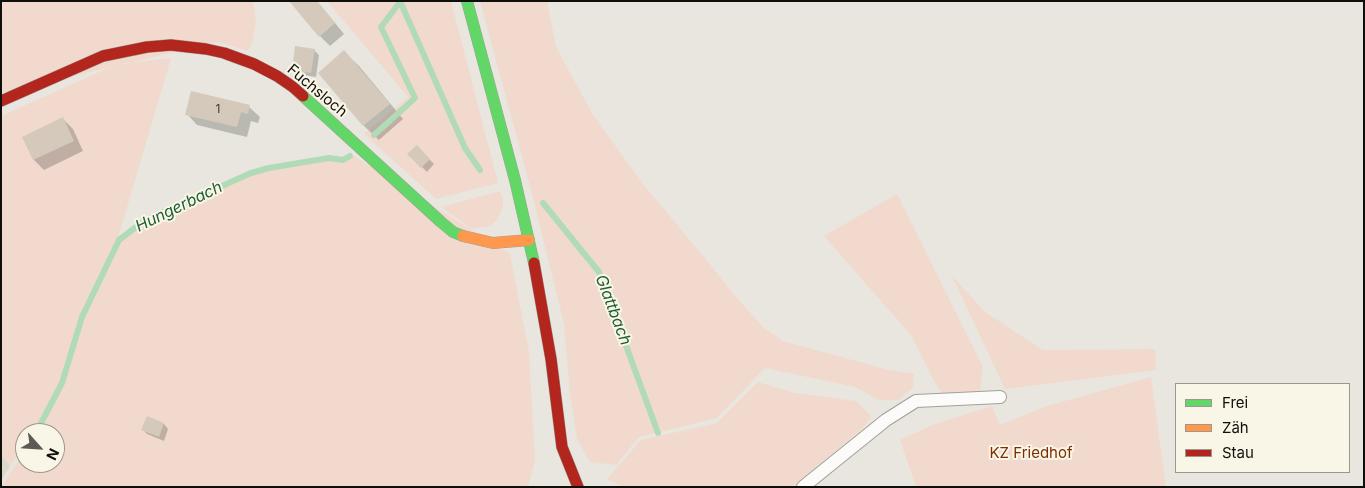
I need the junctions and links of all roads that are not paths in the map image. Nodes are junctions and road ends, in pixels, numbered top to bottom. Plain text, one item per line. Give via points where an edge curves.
1 (467, 1) edge
2 (1, 101) edge
3 (528, 240) junction
4 (1000, 397) dead end
5 (578, 487) edge
6 (803, 487) edge

1 - 3 street via 502,127
2 - 3 street, Fuchsloch via 124,50 170,46 224,53 254,64 293,87 453,232 493,243
3 - 5 street via 551,359 562,447
4 - 6 lane via 916,401 886,420

